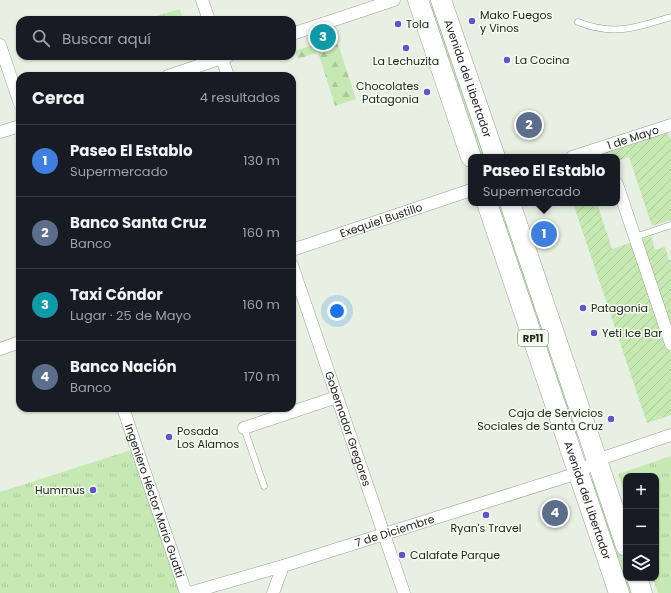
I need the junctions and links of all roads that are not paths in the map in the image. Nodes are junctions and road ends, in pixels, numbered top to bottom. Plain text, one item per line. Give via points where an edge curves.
1 (202, 0) edge
2 (394, 0) edge
3 (418, 0) edge
4 (441, 0) edge
5 (208, 16) edge
6 (671, 17) edge
7 (578, 22) dead end
8 (296, 33) edge
9 (0, 45) edge
10 (215, 60) edge
11 (225, 60) edge
12 (180, 72) edge
13 (227, 72) edge
14 (16, 92) edge
15 (671, 125) edge
16 (16, 127) edge
17 (0, 132) edge
18 (606, 152) edge
19 (470, 154) edge
20 (494, 154) edge
21 (592, 154) edge
22 (468, 191) edge
23 (620, 193) edge
24 (488, 206) edge
25 (511, 206) edge
26 (671, 225) edge
27 (635, 237) junction
28 (296, 249) edge
29 (296, 276) edge
30 (16, 343) edge
31 (671, 344) edge
32 (0, 349) edge
33 (337, 397) junction
34 (296, 411) edge
35 (124, 412) edge
36 (292, 412) edge
37 (244, 428) joint
38 (671, 435) edge
39 (597, 460) junction
40 (578, 473) junction
41 (264, 486) dead end
42 (383, 534) junction
43 (626, 545) edge
44 (283, 566) junction
45 (638, 581) edge
46 (186, 593) edge
47 (189, 593) edge
48 (273, 593) edge
49 (404, 593) edge
50 (619, 593) edge
51 (642, 593) edge

1 - 5 street
2 - 8 street
3 - 19 main road, Avenida del Libertador
4 - 20 main road, Avenida del Libertador
6 - 7 lane via 623,30 606,30
9 - 14 street
10 - 12 street
11 - 13 street
15 - 18 street, 1 de Mayo
16 - 17 street
18 - 21 street, 1 de Mayo
22 - 28 street, Exequiel Bustillo
23 - 27 street
24 - 40 main road, Avenida del Libertador / RP11
25 - 39 main road, Avenida del Libertador / RP11
26 - 27 lane
27 - 31 street
29 - 33 street, Gobernador Gregores
30 - 32 street
33 - 34 street
33 - 42 street, Gobernador Gregores
35 - 46 street, Ingeniero Héctor Mario Guatti
36 - 37 street
37 - 41 lane
38 - 39 street, 7 de Diciembre
39 - 40 street, 7 de Diciembre
39 - 43 main road, Avenida del Libertador / RP11
40 - 42 street, 7 de Diciembre
40 - 50 main road, Avenida del Libertador / RP11
42 - 44 street, 7 de Diciembre
42 - 49 street, Gobernador Gregores
44 - 47 street, 7 de Diciembre
44 - 48 street
45 - 51 main road

